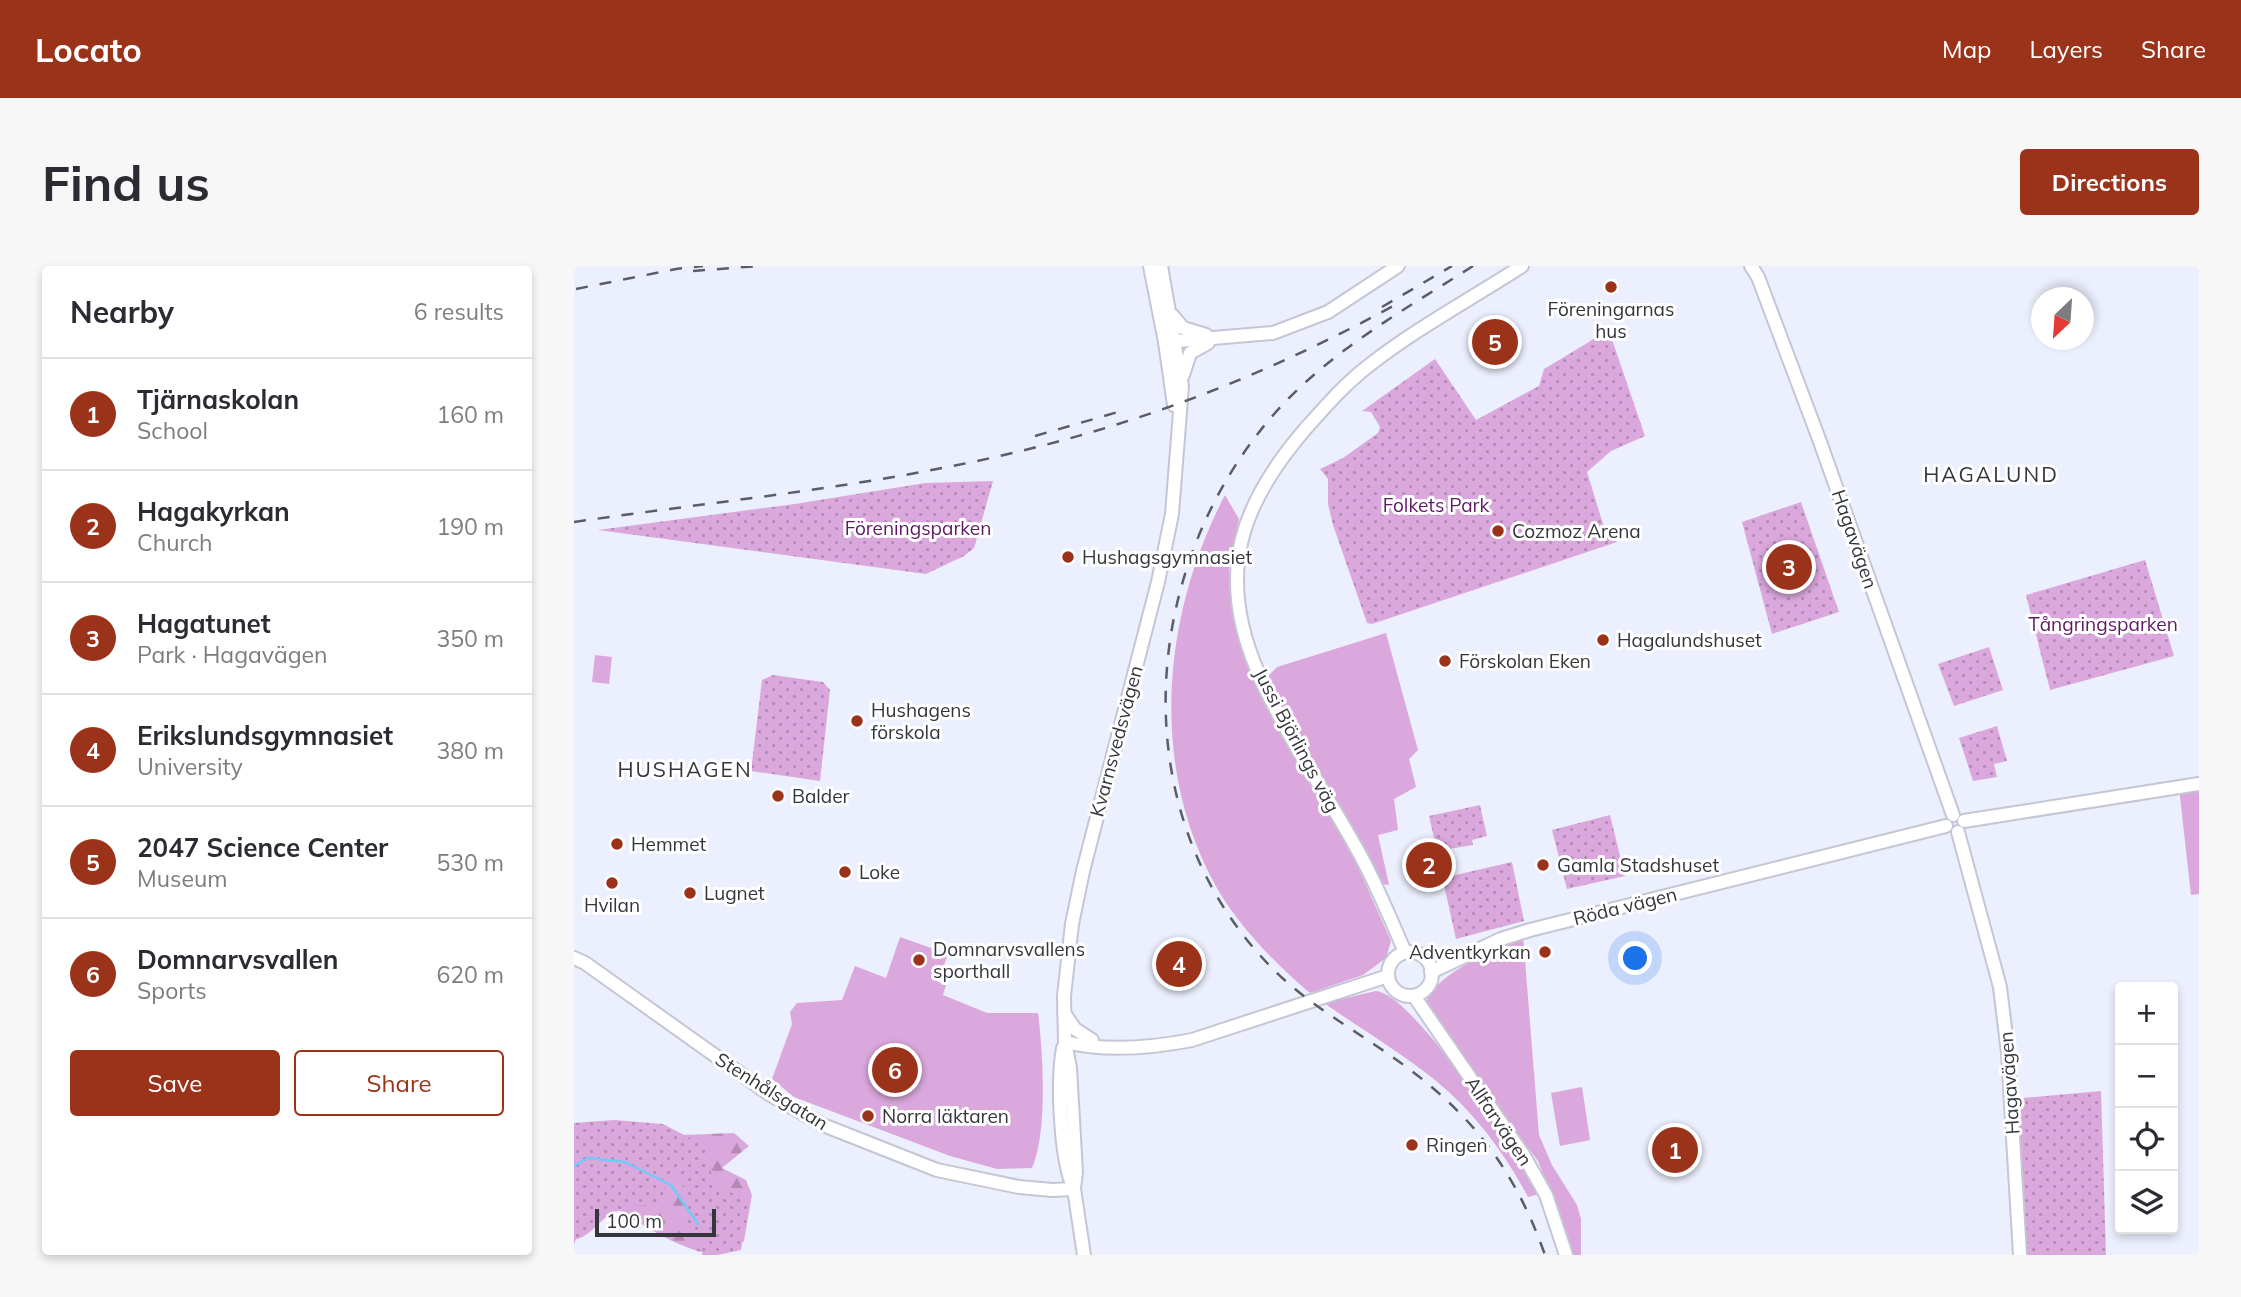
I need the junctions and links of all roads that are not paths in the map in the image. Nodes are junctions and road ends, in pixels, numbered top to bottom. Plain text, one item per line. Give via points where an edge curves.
1 (1150, 266) edge
2 (1161, 266) edge
3 (1398, 266) edge
4 (1522, 266) edge
5 (1751, 266) edge
6 (1169, 308) junction
7 (1220, 338) junction
8 (1170, 342) junction
9 (1182, 386) junction
10 (1177, 440) junction
11 (2199, 784) edge
12 (1955, 823) junction
13 (1405, 952) junction
14 (574, 958) edge
15 (1431, 972) junction
16 (1388, 976) junction
17 (1414, 996) junction
18 (1063, 1013) junction
19 (1065, 1042) junction
20 (1089, 1044) junction
21 (1070, 1068) junction
22 (1074, 1189) junction
23 (1084, 1255) edge
24 (1566, 1255) edge
25 (2020, 1255) edge

1 - 8 street
2 - 6 street
3 - 7 street via 1328,312 1273,333
4 - 13 street, Jussi Björlings väg via 1349,382 1291,446 1265,483 1249,516 1239,554 1236,589 1240,618 1257,670 1358,851
5 - 12 street, Hagavägen via 1819,439
6 - 7 street via 1183,328
6 - 8 street
7 - 8 street
7 - 9 street via 1191,353
8 - 9 street, Kvarnsvedsvägen
8 - 10 street, Kvarnsvedsvägen
9 - 10 street, Kvarnsvedsvägen
10 - 18 street, Kvarnsvedsvägen via 1166,549 1083,871 1068,951
11 - 12 street, Röda vägen
12 - 15 street, Röda vägen via 1530,930
12 - 25 street, Hagavägen via 2000,987
13 - 15 street via 1417,953 1429,962
13 - 16 street via 1389,967
14 - 22 street, Stenhålsgatan via 769,1094 823,1125 937,1170 1019,1187
15 - 17 street via 1429,986
16 - 17 street via 1394,990
16 - 20 street via 1192,1040 1164,1046
17 - 24 street, Allfarvägen via 1524,1156 1546,1195
18 - 19 street, Kvarnsvedsvägen
18 - 20 street
19 - 20 street
19 - 21 street, Kvarnsvedsvägen
19 - 22 street, Kvarnsvedsvägen via 1060,1067 1064,1157
20 - 21 street
21 - 22 street, Kvarnsvedsvägen
22 - 23 street, Kvarnsvedsvägen

